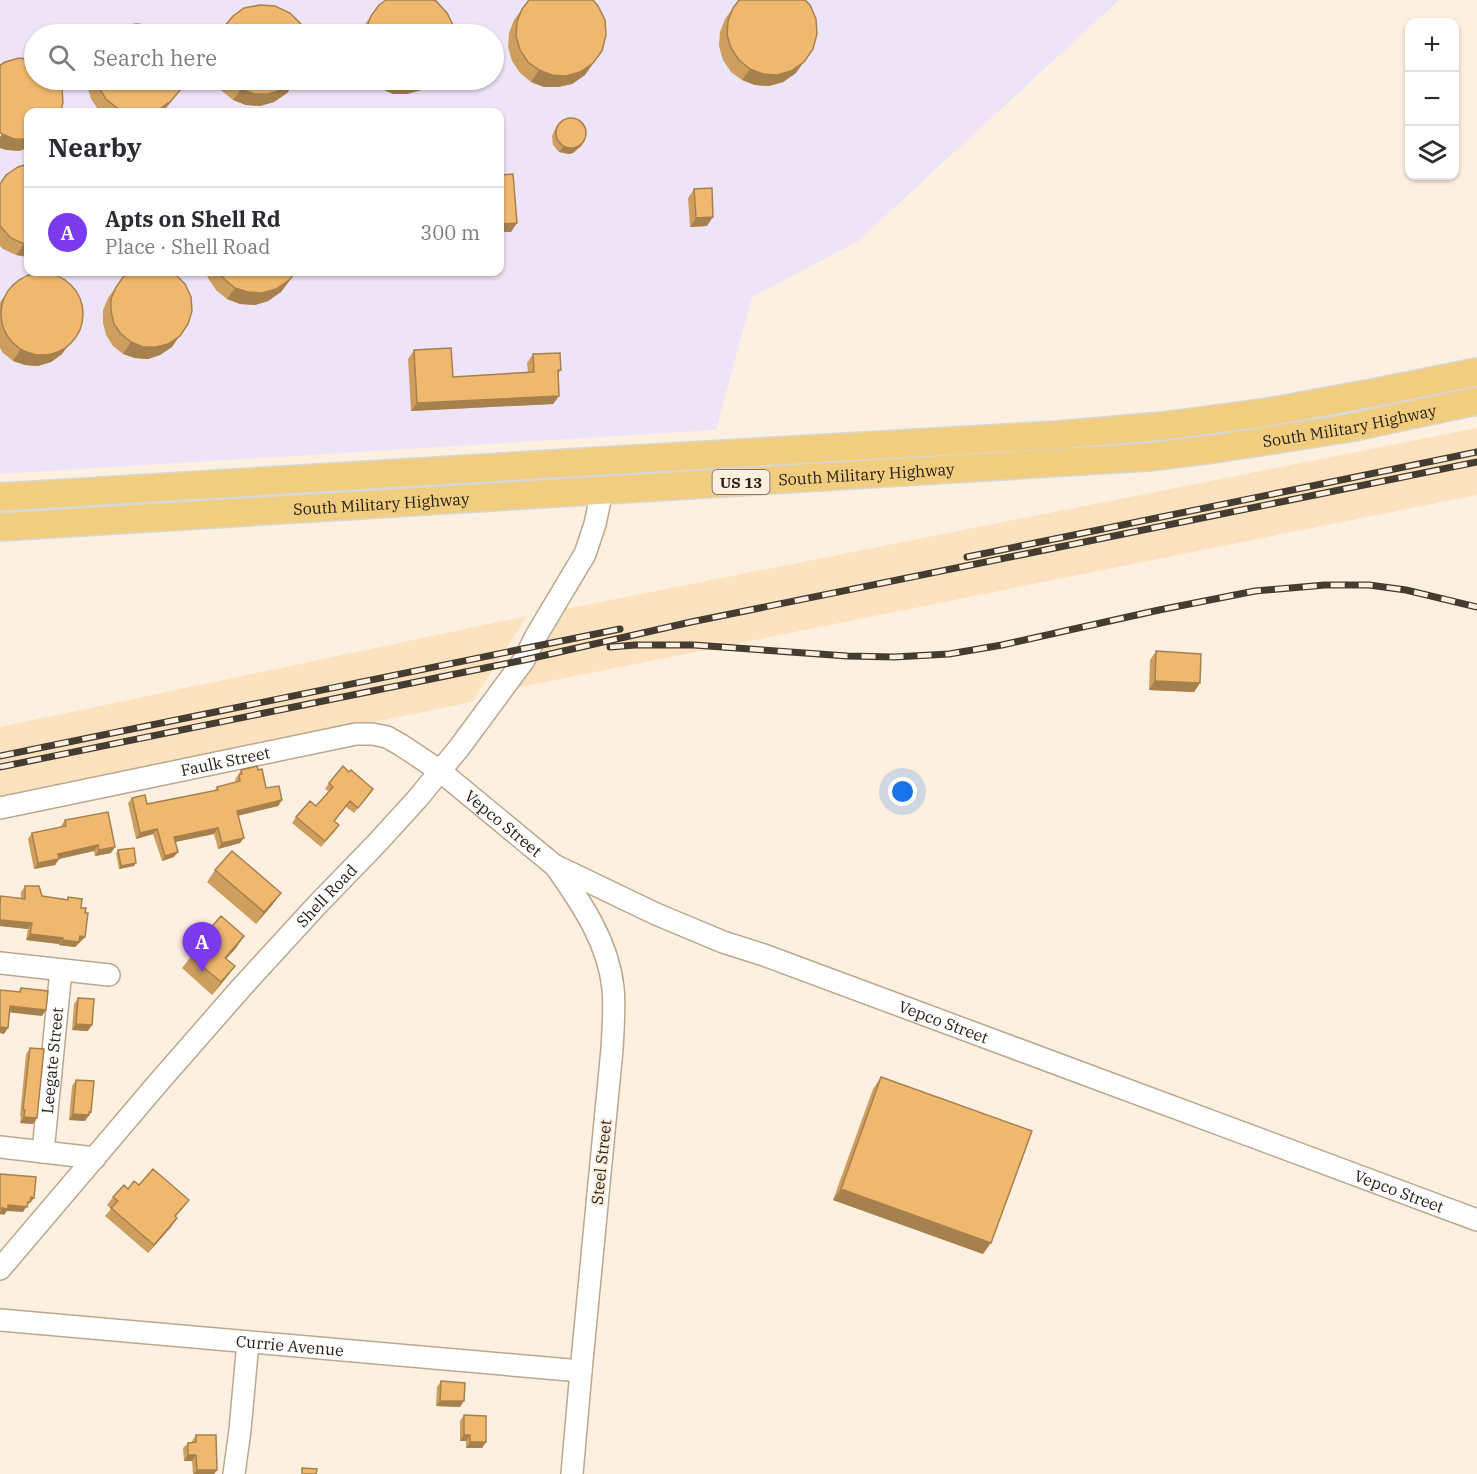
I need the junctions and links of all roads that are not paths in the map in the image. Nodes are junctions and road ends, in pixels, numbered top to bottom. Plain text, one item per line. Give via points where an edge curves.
1 (1477, 372) edge
2 (1477, 401) edge
3 (602, 491) junction
4 (0, 497) edge
5 (0, 527) edge
6 (440, 771) junction
7 (0, 808) edge
8 (554, 865) junction
9 (0, 963) edge
10 (61, 970) junction
11 (110, 975) dead end
12 (0, 1147) edge
13 (43, 1152) junction
14 (96, 1158) junction
15 (1477, 1220) edge
16 (0, 1269) edge
17 (0, 1320) edge
18 (248, 1342) junction
19 (581, 1371) junction
20 (234, 1474) edge
21 (572, 1474) edge

1 - 4 main road, South Military Highway / US 13 via 1268,412 1057,435
2 - 3 main road, South Military Highway / US 13 via 1302,436 1148,457
3 - 5 main road, South Military Highway / US 13
3 - 6 street, Shell Road via 585,554 524,660
6 - 7 street, Faulk Street via 387,737 356,734
6 - 8 street, Vepco Street
6 - 14 street, Shell Road via 234,997
8 - 15 street, Vepco Street via 723,942
8 - 19 street, Steel Street via 595,928 613,987 612,1049
9 - 10 street
10 - 11 street
10 - 13 street, Leegate Street
12 - 13 street
13 - 14 street
14 - 16 street, Shell Road
17 - 18 street, Currie Avenue
18 - 19 street, Currie Avenue
18 - 20 street
19 - 21 street, Steel Street

